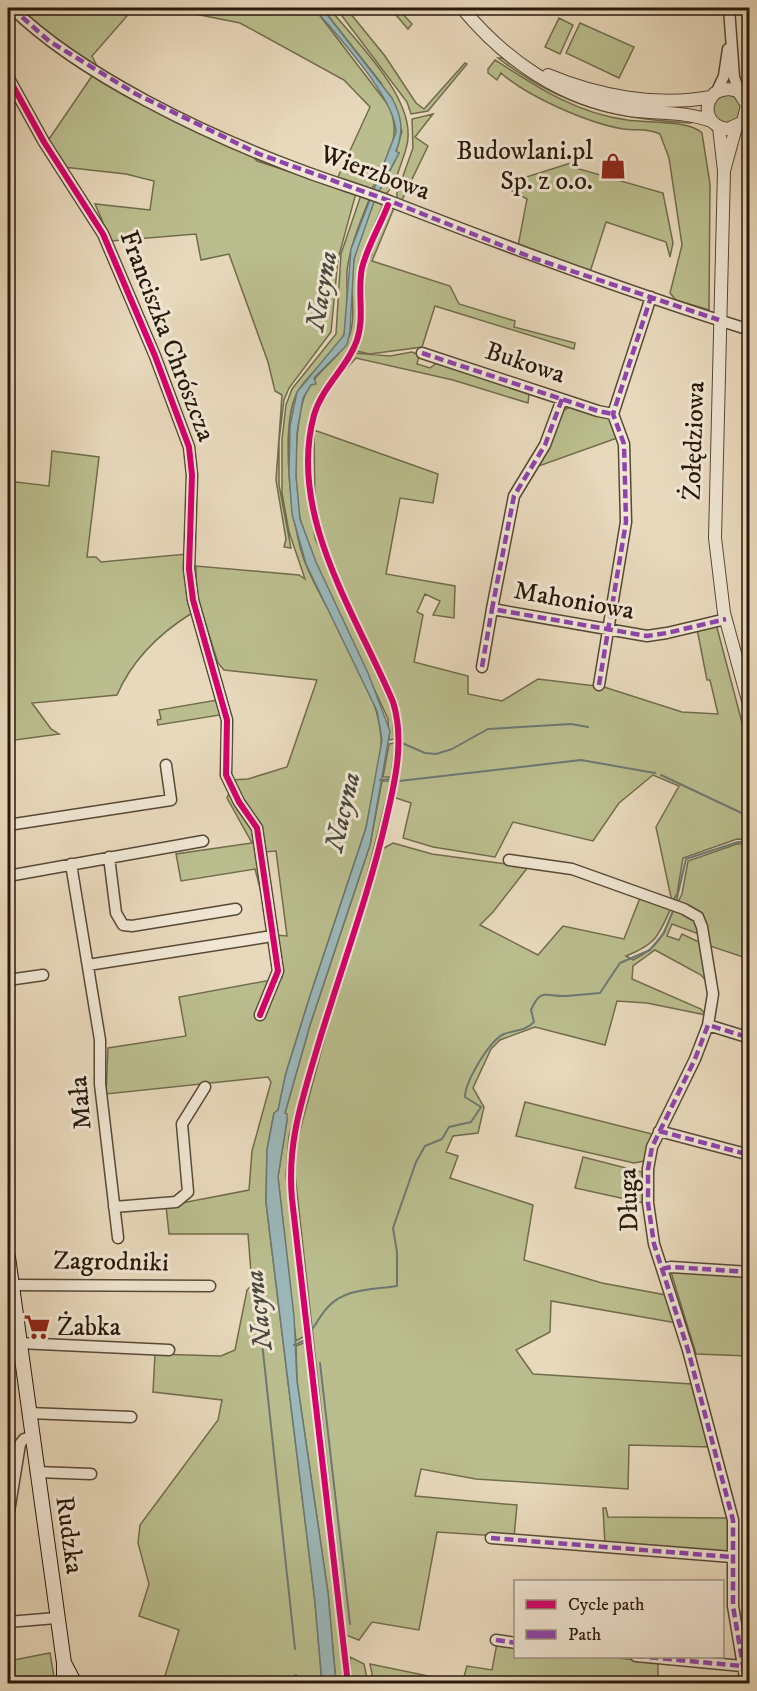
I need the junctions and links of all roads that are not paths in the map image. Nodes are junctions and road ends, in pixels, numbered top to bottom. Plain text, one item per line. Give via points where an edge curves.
1 (12, 8) edge
2 (462, 8) edge
3 (729, 8) edge
4 (733, 8) edge
5 (730, 25) junction
6 (730, 43) junction
7 (533, 70) junction
8 (8, 77) edge
9 (714, 94) junction
10 (744, 95) edge
11 (743, 122) edge
12 (715, 124) junction
13 (724, 171) junction
14 (651, 297) junction
15 (719, 320) junction
16 (750, 330) edge
17 (422, 353) dead end
18 (562, 399) junction
19 (613, 414) junction
20 (492, 609) junction
21 (726, 619) junction
22 (608, 630) junction
23 (482, 667) dead end
24 (599, 684) dead end
25 (750, 708) edge
26 (166, 765) dead end
27 (8, 825) edge
28 (203, 841) dead end
29 (109, 857) junction
30 (509, 860) dead end
31 (71, 864) junction
32 (8, 876) edge
33 (236, 909) dead end
34 (266, 937) dead end
35 (88, 965) junction
36 (43, 975) dead end
37 (8, 980) edge
38 (260, 1015) dead end
39 (708, 1025) junction
40 (750, 1038) edge
41 (205, 1087) dead end
42 (659, 1131) junction
43 (750, 1155) edge
44 (114, 1207) junction
45 (118, 1238) dead end
46 (8, 1257) edge
47 (662, 1269) junction
48 (750, 1272) edge
49 (210, 1286) dead end
50 (10, 1293) edge
51 (19, 1343) junction
52 (169, 1350) dead end
53 (28, 1413) junction
54 (130, 1417) dead end
55 (32, 1437) junction
56 (36, 1472) junction
57 (92, 1474) dead end
58 (8, 1518) edge
59 (491, 1538) dead end
60 (732, 1557) junction
61 (56, 1618) junction
62 (8, 1622) edge
63 (496, 1640) dead end
64 (514, 1643) edge
65 (657, 1658) edge
66 (64, 1663) junction
67 (742, 1666) junction
68 (64, 1683) edge
69 (75, 1683) edge
70 (746, 1683) edge

1 - 14 street, Wierzbowa via 49,41 159,106 259,154 533,258
2 - 7 street via 495,43
3 - 5 street
4 - 5 street
5 - 6 street
6 - 9 street via 724,76
6 - 10 street via 734,77
7 - 9 street via 613,96 666,100
7 - 12 street via 564,91 593,102 648,112 690,114
8 - 38 street, Franciszka Chrószcza via 44,142 104,234 189,447 189,569 193,600 227,720 226,775 257,828 278,971
9 - 10 street via 728,88
9 - 12 street via 707,107
10 - 11 street via 747,105
11 - 12 street
11 - 13 street, Żołędziowa
12 - 13 street, Żołędziowa
13 - 15 street, Żołędziowa
14 - 15 street, Wierzbowa
14 - 19 street
15 - 16 street, Wierzbowa
15 - 21 street, Żołędziowa via 714,510 716,561
17 - 18 street, Bukowa
18 - 19 street, Bukowa
18 - 20 street, Mahoniowa via 545,445 514,496
19 - 22 street via 624,444 627,511
20 - 22 street, Mahoniowa
20 - 23 street
21 - 22 street, Mahoniowa via 650,636
21 - 25 street, Żołędziowa
22 - 24 street
26 - 27 street via 171,800
28 - 29 street
29 - 31 street
29 - 33 street via 116,913 125,926
30 - 39 street, Długa via 572,869 696,915 702,927 712,982
31 - 32 street
31 - 35 street, Mała
34 - 35 street
35 - 44 street, Mała via 100,1040 100,1084
36 - 37 street
39 - 40 street
39 - 42 street, Długa
41 - 44 street via 182,1124 188,1192 176,1202
42 - 43 street
42 - 47 street, Długa via 649,1160 648,1192 650,1229
44 - 45 street, Mała
46 - 50 main road, Rudzka
47 - 48 street
47 - 60 street, Długa via 733,1520
49 - 50 street, Zagrodniki
50 - 51 main road, Rudzka
51 - 52 street
51 - 53 main road, Rudzka
53 - 54 street
53 - 55 main road, Rudzka
55 - 56 main road, Rudzka
55 - 58 street via 20,1444
56 - 57 street
56 - 61 main road, Rudzka
59 - 60 street
60 - 67 street, Długa via 734,1613
61 - 62 street
61 - 66 main road, Rudzka
63 - 64 street
65 - 67 street
66 - 68 main road, Rudzka
66 - 69 main road, Rudzka
67 - 70 street, Długa

